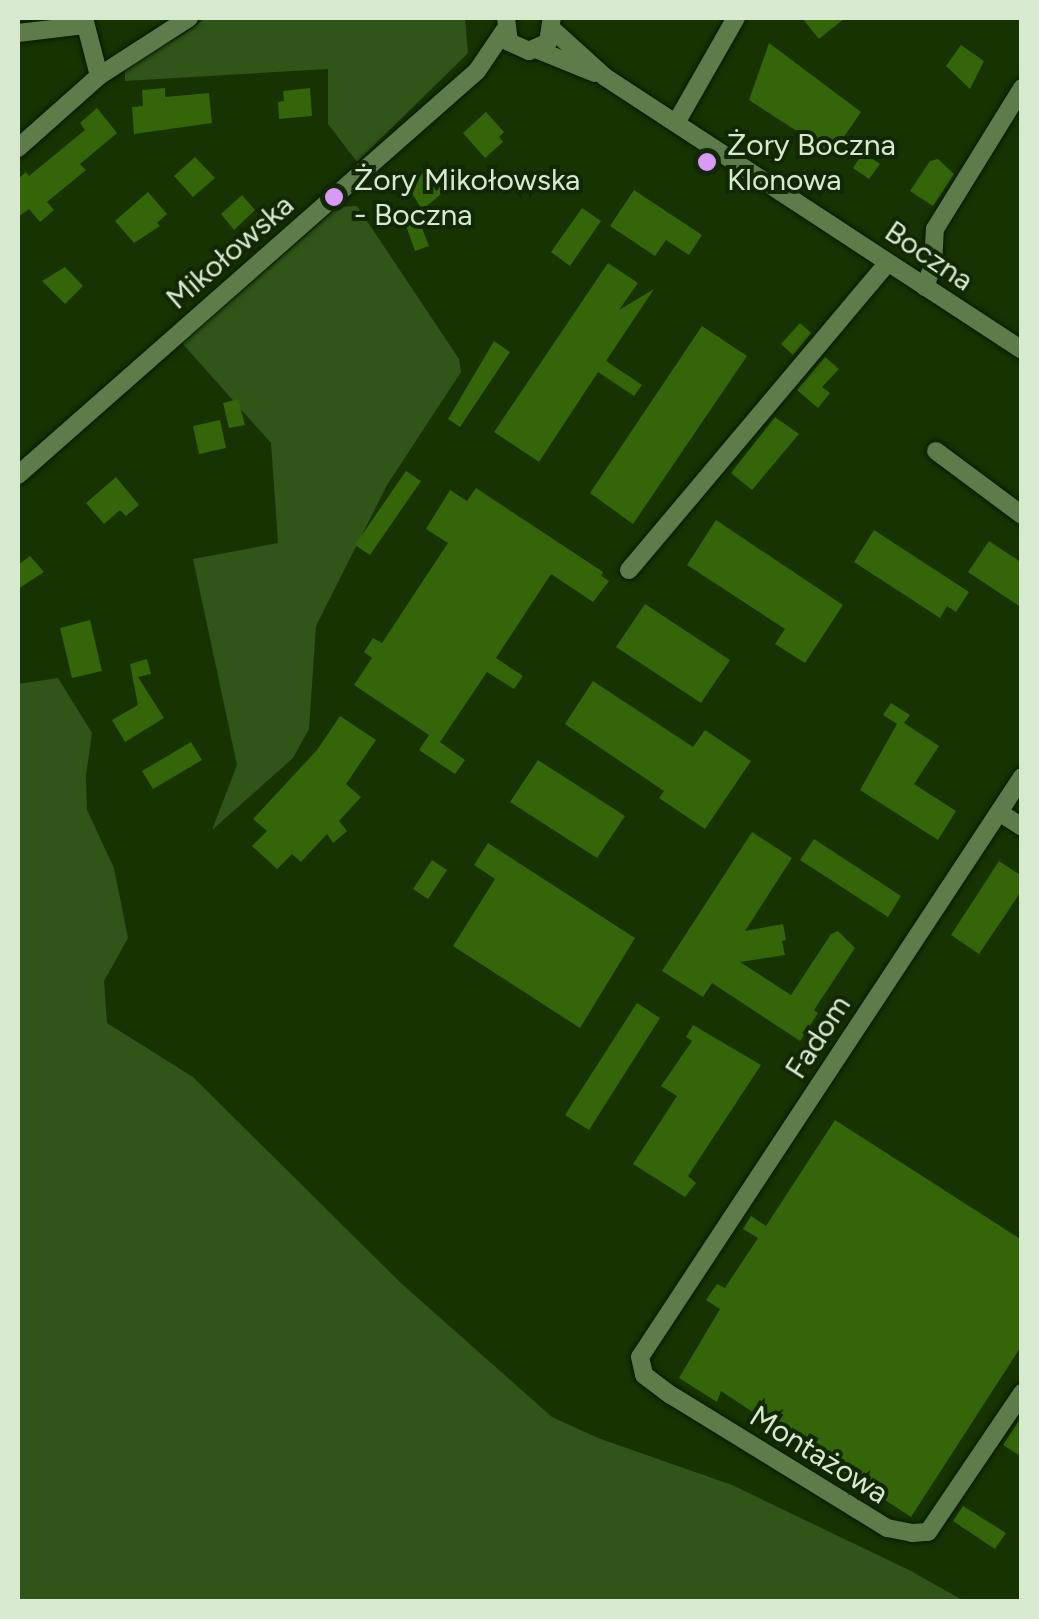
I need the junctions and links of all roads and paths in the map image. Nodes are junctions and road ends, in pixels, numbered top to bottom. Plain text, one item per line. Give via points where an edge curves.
1 (189, 18) edge
2 (736, 18) edge
3 (84, 22) edge
4 (503, 22) edge
5 (554, 22) edge
6 (18, 33) edge
7 (529, 50) junction
8 (478, 71) junction
9 (98, 76) junction
10 (605, 77) junction
11 (1022, 88) edge
12 (676, 123) junction
13 (18, 148) edge
14 (888, 262) junction
15 (925, 286) junction
16 (1022, 350) edge
17 (936, 451) dead end
18 (18, 475) edge
19 (1022, 515) edge
20 (630, 570) dead end
21 (1022, 778) edge
22 (999, 812) junction
23 (1022, 827) edge
24 (660, 1327) joint
25 (1022, 1393) edge

1 - 9 street
2 - 12 street
3 - 6 street
3 - 9 street
4 - 7 street
4 - 8 street, Mikołowska
5 - 7 street
5 - 10 street, Boczna
7 - 8 street, Mikołowska
7 - 10 street, Boczna
8 - 18 street, Mikołowska
9 - 13 street
10 - 12 street, Boczna
11 - 15 street via 935,229
12 - 14 street, Boczna
14 - 15 street, Boczna
14 - 20 street
15 - 16 street, Boczna
17 - 19 street
21 - 22 street, Fadom
22 - 23 street
22 - 24 street, Fadom
24 - 25 street, Montażowa via 640,1357 644,1375 887,1528 912,1534 928,1532

